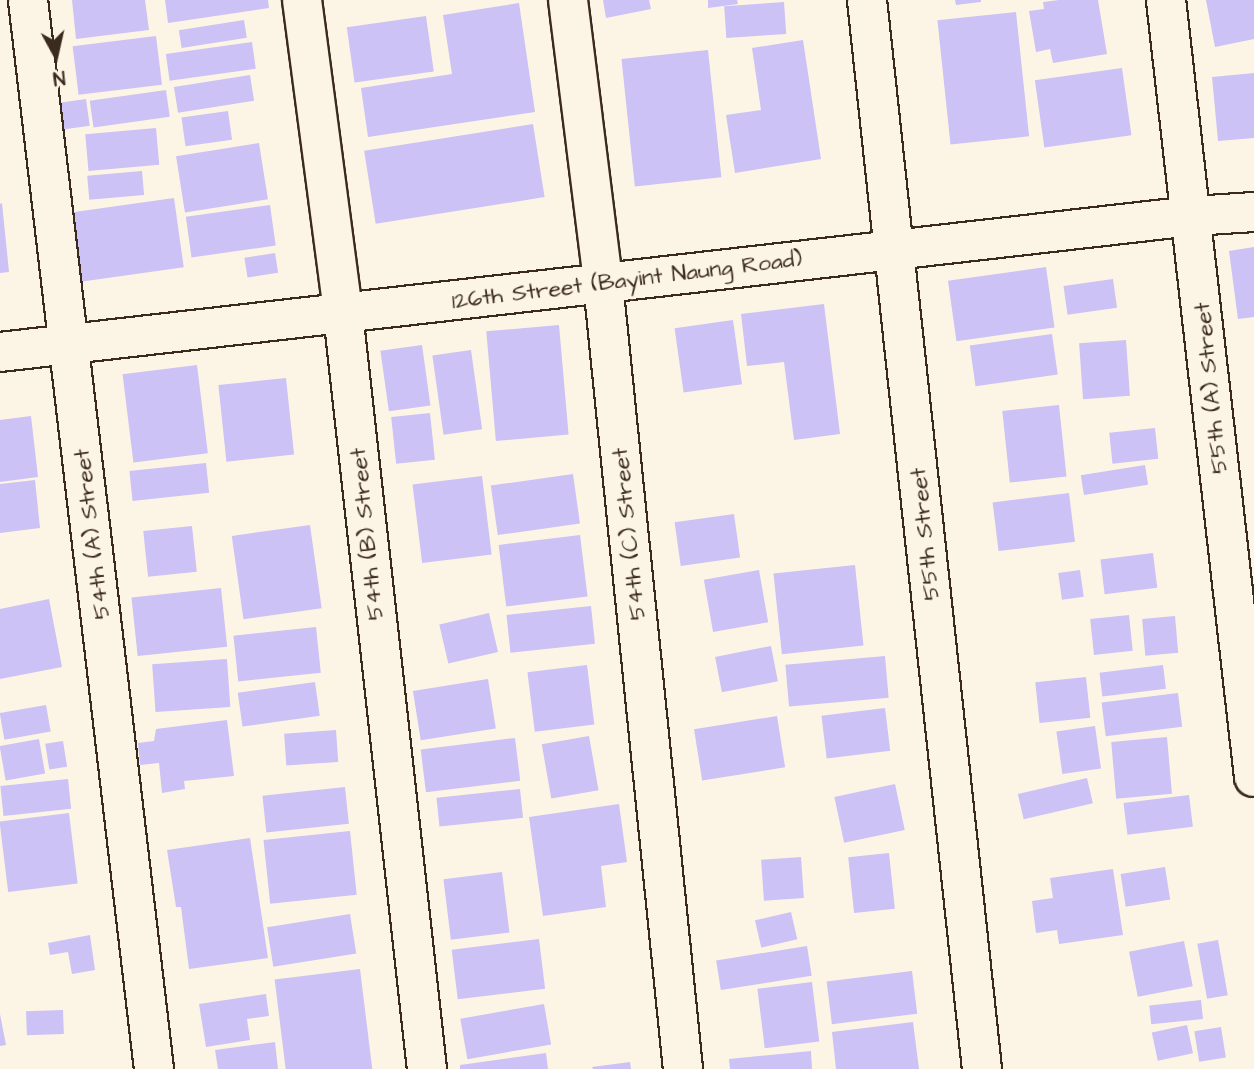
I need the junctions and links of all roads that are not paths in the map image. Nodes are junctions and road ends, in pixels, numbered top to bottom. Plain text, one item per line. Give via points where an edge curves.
1 (28, 0) edge
2 (302, 0) edge
3 (568, 0) edge
4 (867, 0) edge
5 (1166, 0) edge
6 (1254, 212) edge
7 (1192, 216) junction
8 (895, 249) junction
9 (603, 283) junction
10 (343, 313) junction
11 (70, 343) junction
12 (0, 352) edge
13 (1254, 776) edge
14 (154, 1069) edge
15 (428, 1069) edge
16 (683, 1069) edge
17 (982, 1069) edge

1 - 11 street, 54th (A) Street
2 - 10 street, 54th (B) Street
3 - 9 street, 54th (C) Street
4 - 8 street, 55th Street
5 - 7 street, 55th (A) Street
6 - 7 street, 126th Street (Bayint Naung Road)
7 - 8 street, 126th Street (Bayint Naung Road)
7 - 13 street, 55th (A) Street
8 - 9 street, 126th Street (Bayint Naung Road)
8 - 17 street, 55th Street
9 - 10 street, 126th Street (Bayint Naung Road)
9 - 16 street, 54th (C) Street
10 - 11 street, 126th Street (Bayint Naung Road)
10 - 15 street, 54th (B) Street
11 - 12 street, 126th Street (Bayint Naung Road)
11 - 14 street, 54th (A) Street

